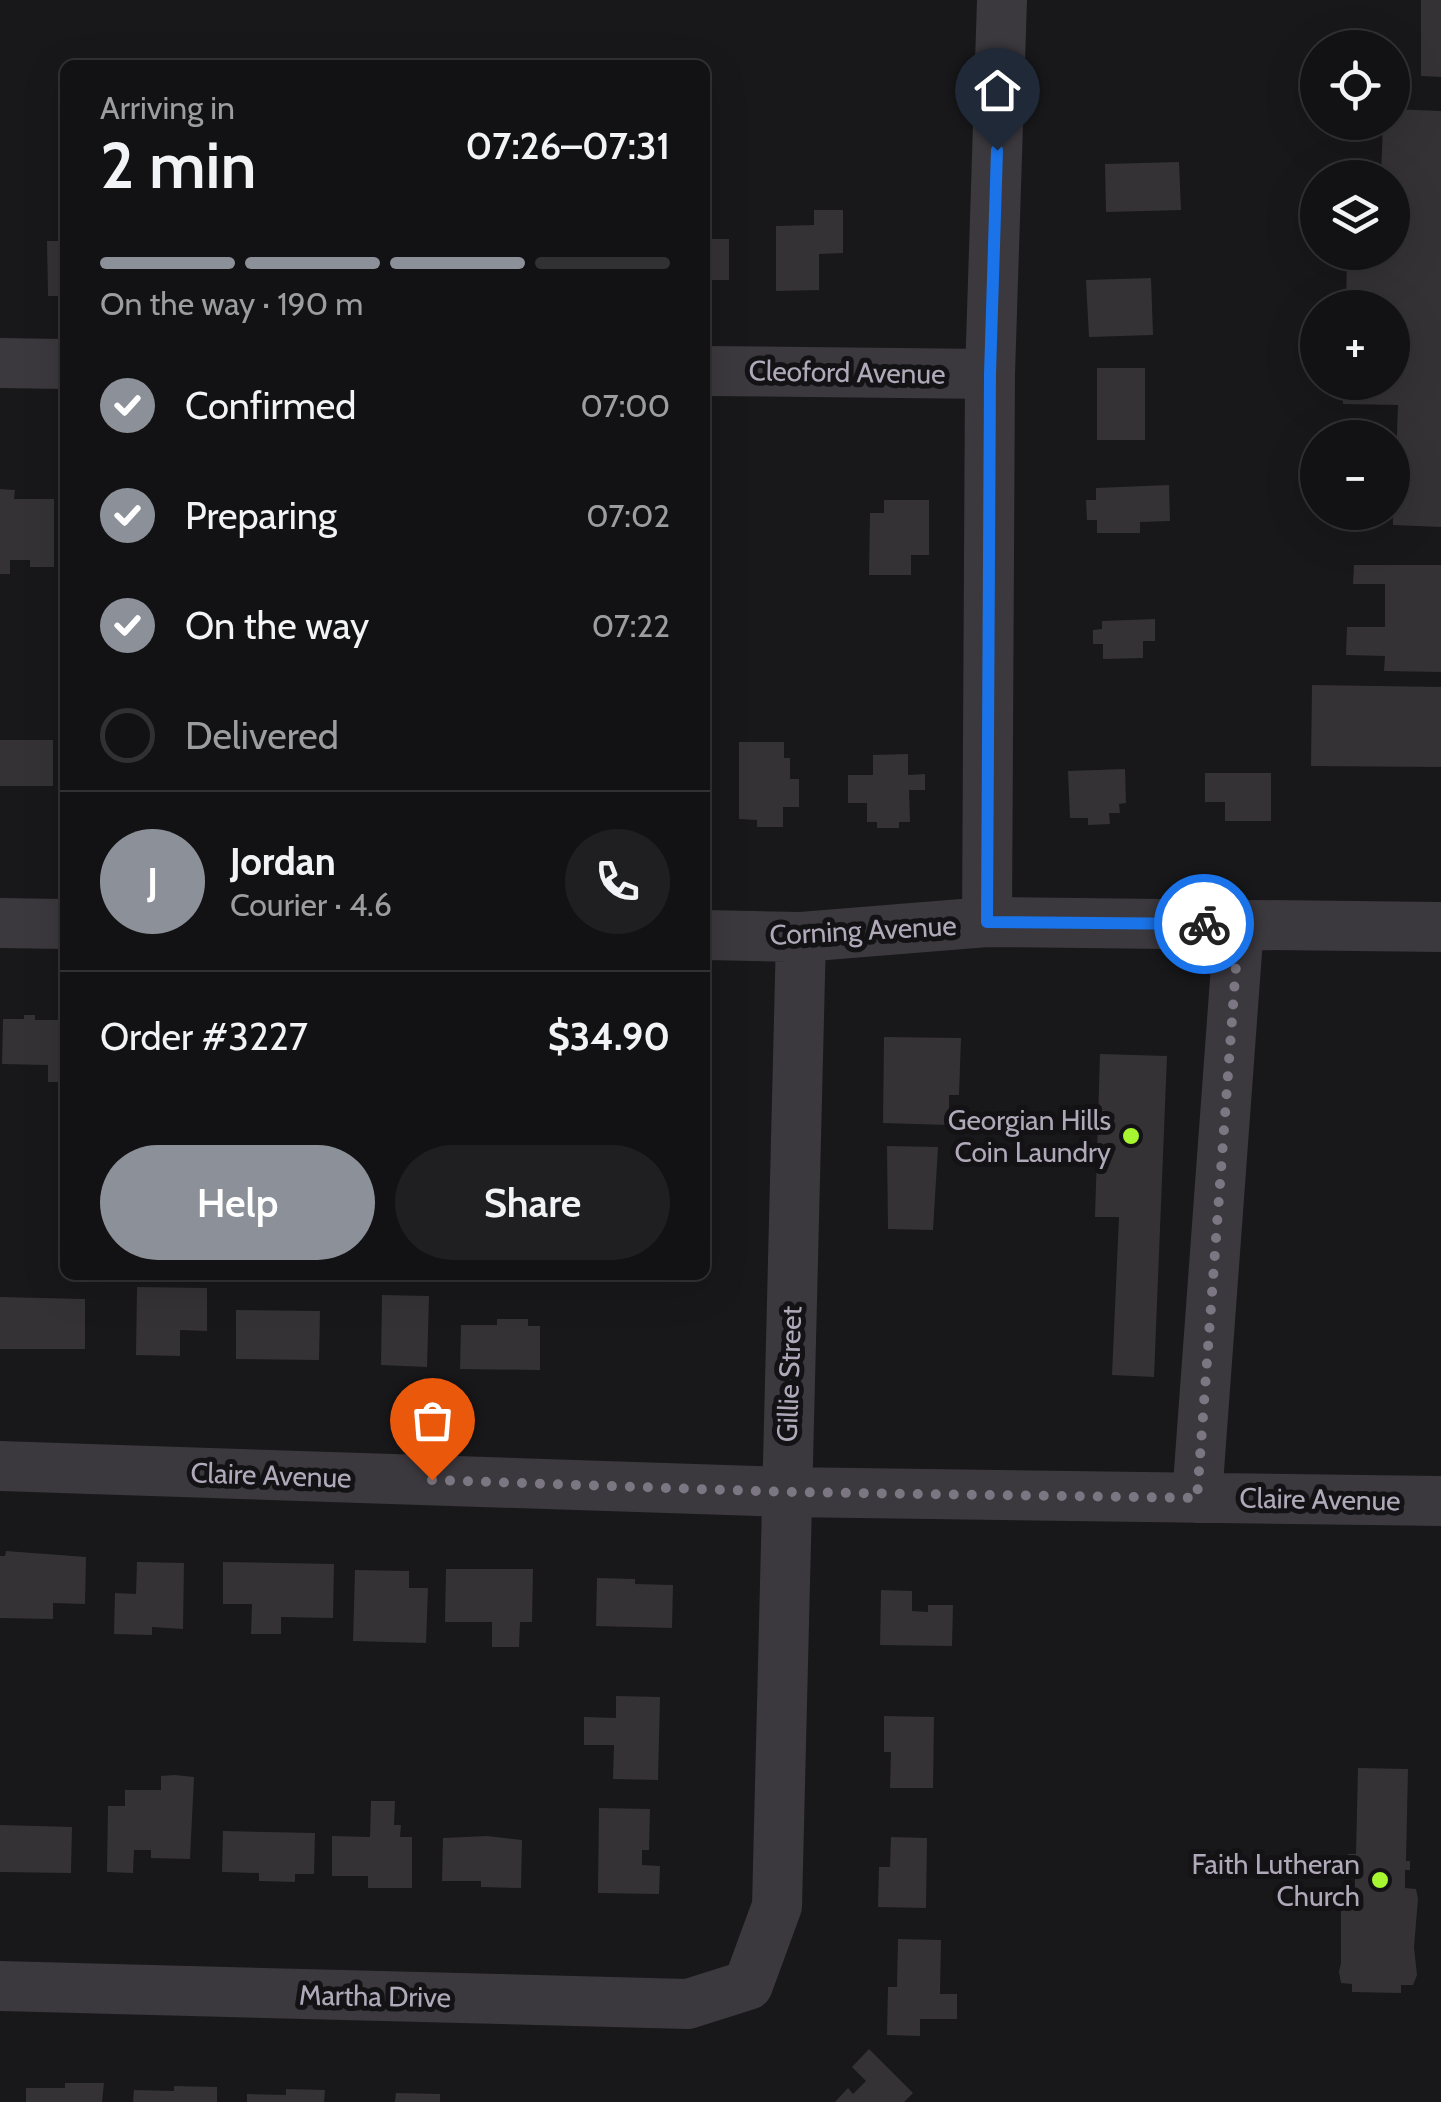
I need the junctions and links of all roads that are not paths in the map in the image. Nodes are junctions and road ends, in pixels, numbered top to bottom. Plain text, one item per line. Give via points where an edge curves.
1 (1002, 0) edge
2 (0, 363) edge
3 (60, 364) edge
4 (710, 371) edge
5 (990, 374) junction
6 (987, 922) junction
7 (0, 923) edge
8 (60, 924) edge
9 (1239, 924) junction
10 (1441, 926) edge
11 (710, 935) edge
12 (801, 937) junction
13 (0, 1466) edge
14 (786, 1492) junction
15 (1197, 1498) junction
16 (1441, 1501) edge
17 (748, 1985) joint
18 (0, 1986) edge

1 - 5 street
2 - 3 street
4 - 5 street, Cleoford Avenue
5 - 6 street
6 - 9 street, Corning Avenue
6 - 12 street, Corning Avenue
7 - 8 street
9 - 10 street, Corning Avenue
9 - 15 street
11 - 12 street, Corning Avenue
12 - 14 street, Gillie Street
13 - 14 street, Claire Avenue
14 - 15 street, Claire Avenue
14 - 17 street, Gillie Street via 778,1906
15 - 16 street, Claire Avenue
17 - 18 street, Martha Drive via 688,2004

